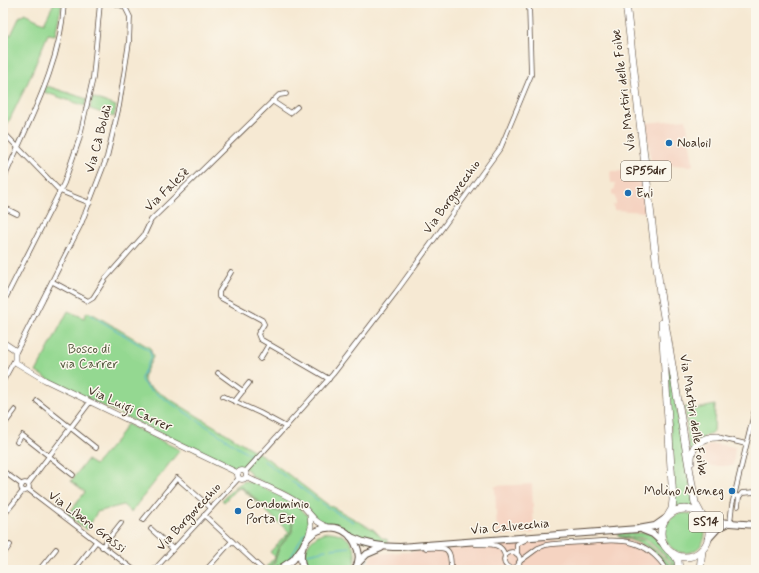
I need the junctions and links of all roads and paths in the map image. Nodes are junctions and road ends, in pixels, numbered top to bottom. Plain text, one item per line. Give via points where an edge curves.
1 (64, 3) edge
2 (100, 3) edge
3 (113, 3) edge
4 (529, 3) edge
5 (626, 3) edge
6 (280, 89) dead end
7 (286, 94) dead end
8 (279, 95) junction
9 (272, 101) junction
10 (297, 107) dead end
11 (3, 132) edge
12 (18, 147) junction
13 (3, 181) edge
14 (60, 191) junction
15 (90, 203) junction
16 (3, 207) edge
17 (17, 214) dead end
18 (231, 272) dead end
19 (53, 282) junction
20 (660, 293) junction
21 (88, 301) junction
22 (3, 303) edge
23 (85, 306) dead end
24 (3, 342) edge
25 (269, 344) junction
26 (16, 352) junction
27 (260, 360) dead end
28 (14, 361) junction
29 (218, 373) dead end
30 (329, 379) junction
31 (3, 381) edge
32 (249, 383) dead end
33 (243, 391) junction
34 (223, 396) dead end
35 (37, 400) dead end
36 (235, 401) junction
37 (90, 402) junction
38 (756, 405) edge
39 (15, 410) dead end
40 (4, 424) edge
41 (286, 427) junction
42 (72, 428) junction
43 (717, 436) joint
44 (17, 442) dead end
45 (746, 444) junction
46 (96, 448) dead end
47 (49, 456) junction
48 (3, 471) edge
49 (245, 474) junction
50 (73, 475) dead end
51 (238, 476) junction
52 (691, 478) junction
53 (22, 484) junction
54 (28, 484) junction
55 (29, 490) junction
56 (23, 491) junction
57 (756, 492) edge
58 (737, 496) junction
59 (738, 506) dead end
60 (211, 508) junction
61 (4, 514) edge
62 (204, 515) junction
63 (310, 516) junction
64 (667, 517) junction
65 (703, 517) junction
66 (143, 520) dead end
67 (121, 523) dead end
68 (729, 523) junction
69 (756, 525) edge
70 (332, 528) junction
71 (150, 529) dead end
72 (638, 529) junction
73 (570, 534) junction
74 (308, 537) junction
75 (351, 537) junction
76 (708, 540) junction
77 (232, 541) junction
78 (96, 542) junction
79 (469, 542) junction
80 (3, 544) edge
81 (664, 544) junction
82 (412, 546) junction
83 (102, 547) junction
84 (385, 547) junction
85 (302, 548) junction
86 (56, 549) dead end
87 (173, 549) junction
88 (702, 550) junction
89 (5, 552) dead end
90 (517, 554) junction
91 (528, 554) junction
92 (674, 554) junction
93 (505, 557) junction
94 (519, 562) junction
95 (358, 563) junction
96 (505, 563) junction
97 (511, 569) edge
98 (39, 570) edge
99 (74, 570) edge
100 (134, 570) edge
101 (154, 570) edge
102 (206, 570) edge
103 (262, 570) edge
104 (278, 570) edge
105 (304, 570) edge
106 (355, 570) edge
107 (451, 570) edge
108 (505, 570) edge
109 (667, 570) edge
110 (679, 570) edge
111 (700, 570) edge

1 - 12 street via 61,29 51,68
2 - 14 street via 97,52 90,98 79,140
3 - 15 street, Via Cà Boldù via 122,5 129,13 129,42 115,124
4 - 30 street, Via Borgovecchio via 531,75 501,147 396,292
5 - 20 highway, Via Martiri delle Foibe / SP55dir
6 - 8 street
7 - 8 street
8 - 9 street, Via Falesè
9 - 10 street via 290,113
9 - 21 street, Via Falesè via 151,220 144,235
11 - 12 street
12 - 13 street
12 - 14 street
14 - 15 street
14 - 22 street
15 - 19 street, Via Cà Boldù
16 - 17 street
18 - 25 street via 219,292 219,297 262,320 264,324 258,336
19 - 21 street
19 - 26 street
20 - 52 highway, Via Martiri delle Foibe / SP55dir
20 - 64 highway, Via Martiri delle Foibe / SP55dir via 673,500
21 - 23 street, Via Falesè
24 - 26 street
25 - 27 street
25 - 30 street
26 - 28 street
28 - 31 street
28 - 37 street, Via Luigi Carrer via 45,380
29 - 33 street
30 - 41 street, Via Borgovecchio
32 - 33 street
33 - 36 street
34 - 36 street
35 - 42 street
36 - 41 street
37 - 42 street
37 - 51 street, Via Luigi Carrer
38 - 45 street
39 - 40 street
41 - 49 street, Via Borgovecchio
42 - 46 street
42 - 47 street
43 - 45 street
43 - 52 highway via 703,439 693,449
44 - 47 street via 22,435
45 - 58 street
47 - 50 street
47 - 54 street
48 - 53 street
49 - 51 street via 240,471
49 - 51 street via 242,480
49 - 63 street via 298,502
51 - 60 street, Via Borgovecchio
52 - 65 highway, Via Martiri delle Foibe / SP55dir via 695,503
53 - 54 street
53 - 56 street
54 - 55 street
55 - 56 street
55 - 78 street, Via Libero Grassi
56 - 61 street
57 - 58 street
58 - 59 street
58 - 68 street
60 - 62 street, Via Borgovecchio
60 - 66 street via 177,478
62 - 77 street
62 - 87 street, Via Borgovecchio
63 - 70 street
63 - 74 street via 311,528
64 - 65 highway, SS14 via 678,510 686,509 695,511
64 - 72 main road, Via Calvecchia via 655,526
64 - 81 highway via 661,531
65 - 68 main road, SS14
65 - 76 highway, SS14 via 708,529
67 - 83 street
68 - 69 main road, SS14
68 - 76 main road, SS14 via 718,528
70 - 74 main road via 318,530
70 - 75 main road, Via Calvecchia via 342,530
71 - 87 street
72 - 73 main road, Via Calvecchia
72 - 81 main road, Via Calvecchia via 649,531
73 - 79 main road, Via Calvecchia
73 - 90 street via 556,538 520,541 516,545
74 - 85 main road
75 - 84 main road, Via Calvecchia via 366,544
75 - 95 main road via 358,548
76 - 88 highway, SS14
77 - 102 street
77 - 103 street
78 - 83 street, Via Libero Grassi
78 - 99 street
79 - 82 main road, Via Calvecchia
79 - 93 street via 497,544 502,548
80 - 89 street via 9,547
81 - 92 highway
82 - 84 main road, Via Calvecchia
82 - 107 street via 446,549 451,556
83 - 100 street, Via Libero Grassi
84 - 95 main road, Via Calvecchia via 371,551
85 - 104 main road via 292,560
85 - 105 main road
86 - 98 street
87 - 101 street, Via Borgovecchio
88 - 92 highway, SS14 via 688,557
88 - 111 highway
90 - 91 street
90 - 93 street via 510,552
90 - 94 street
91 - 94 street
91 - 109 street via 548,544 620,540 647,549 658,557
92 - 110 highway
93 - 96 street
94 - 97 street
95 - 106 main road
96 - 97 street
96 - 108 street

